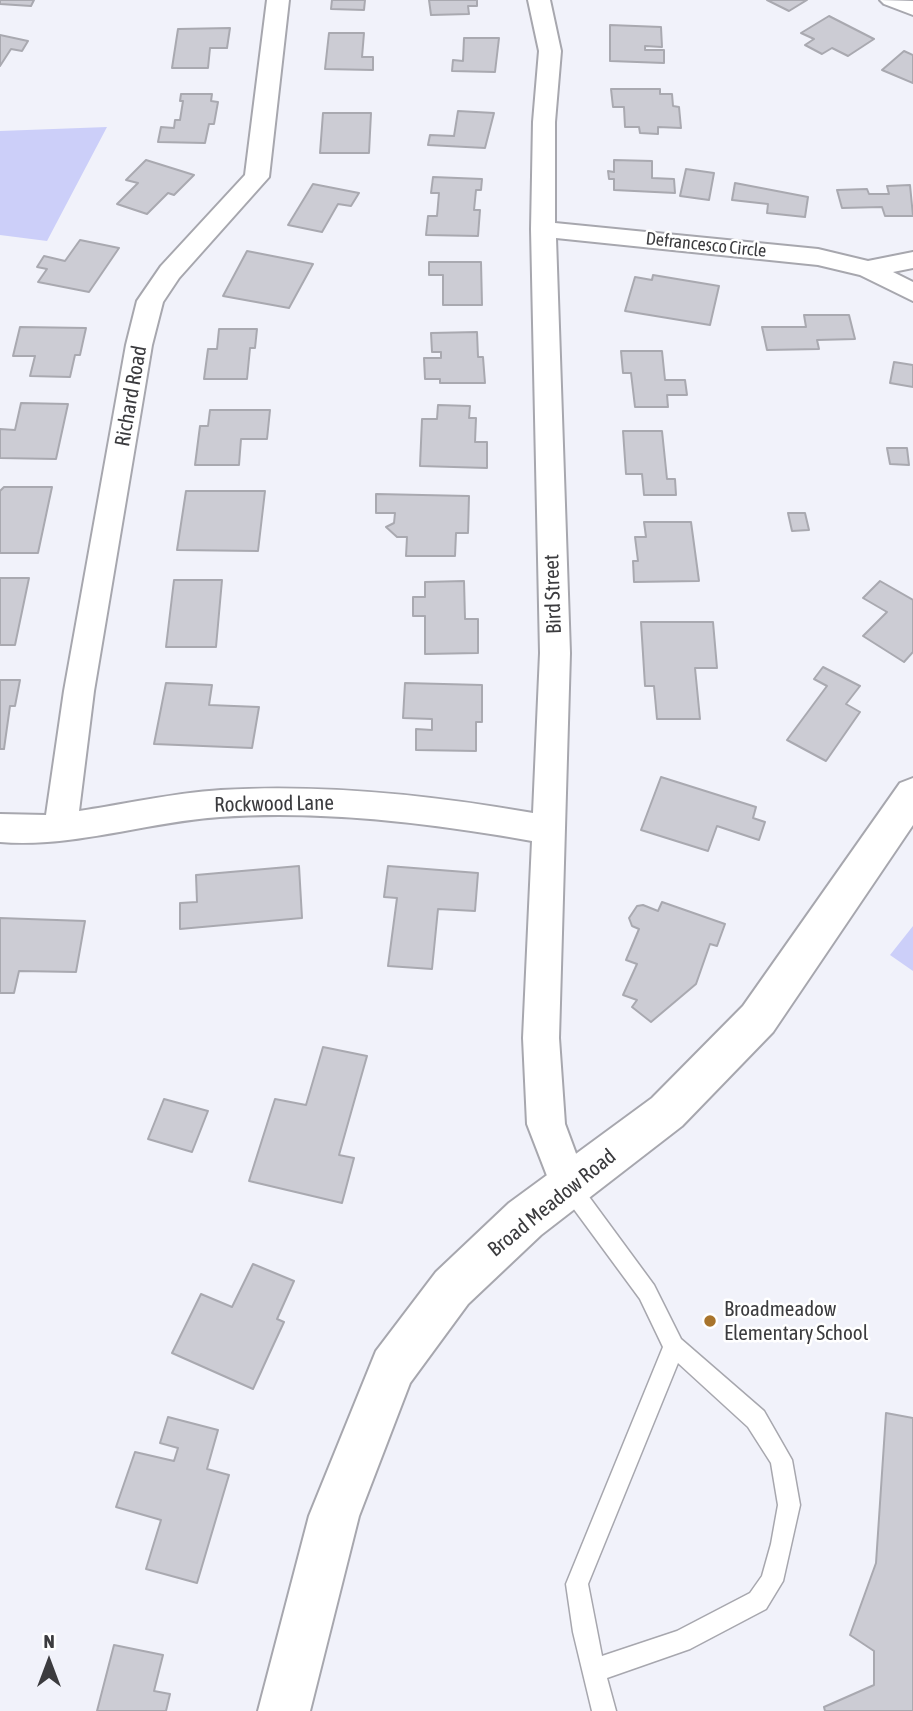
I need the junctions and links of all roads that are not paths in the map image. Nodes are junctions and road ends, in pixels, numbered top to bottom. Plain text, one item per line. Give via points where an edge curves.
1 (278, 0) edge
2 (539, 0) edge
3 (891, 0) edge
4 (913, 9) edge
5 (543, 229) junction
6 (913, 260) edge
7 (868, 269) junction
8 (913, 292) edge
9 (913, 794) edge
10 (0, 828) edge
11 (60, 830) junction
12 (549, 830) junction
13 (569, 1186) junction
14 (674, 1346) junction
15 (593, 1671) junction
16 (284, 1711) edge
17 (604, 1711) edge

1 - 11 street, Richard Road via 257,177 170,272 150,301 82,677
2 - 5 street, Bird Street via 550,51
3 - 4 street
5 - 7 street, Defrancesco Circle via 818,257
5 - 12 street, Bird Street via 555,653
6 - 7 street, Defrancesco Circle
7 - 8 street, Defrancesco Circle
9 - 13 street, Broad Meadow Road via 758,1019 667,1112
10 - 11 street, Rockwood Lane
11 - 12 street, Rockwood Lane via 173,808 264,803 349,803 458,813
12 - 13 street, Bird Street via 543,1075 546,1124
13 - 14 lane via 647,1292
13 - 16 street, Broad Meadow Road via 525,1219 452,1288 393,1368 334,1516
14 - 15 lane via 577,1584
14 - 15 lane via 756,1419 781,1460 789,1504 782,1544 772,1581 758,1601 682,1642
15 - 17 lane

